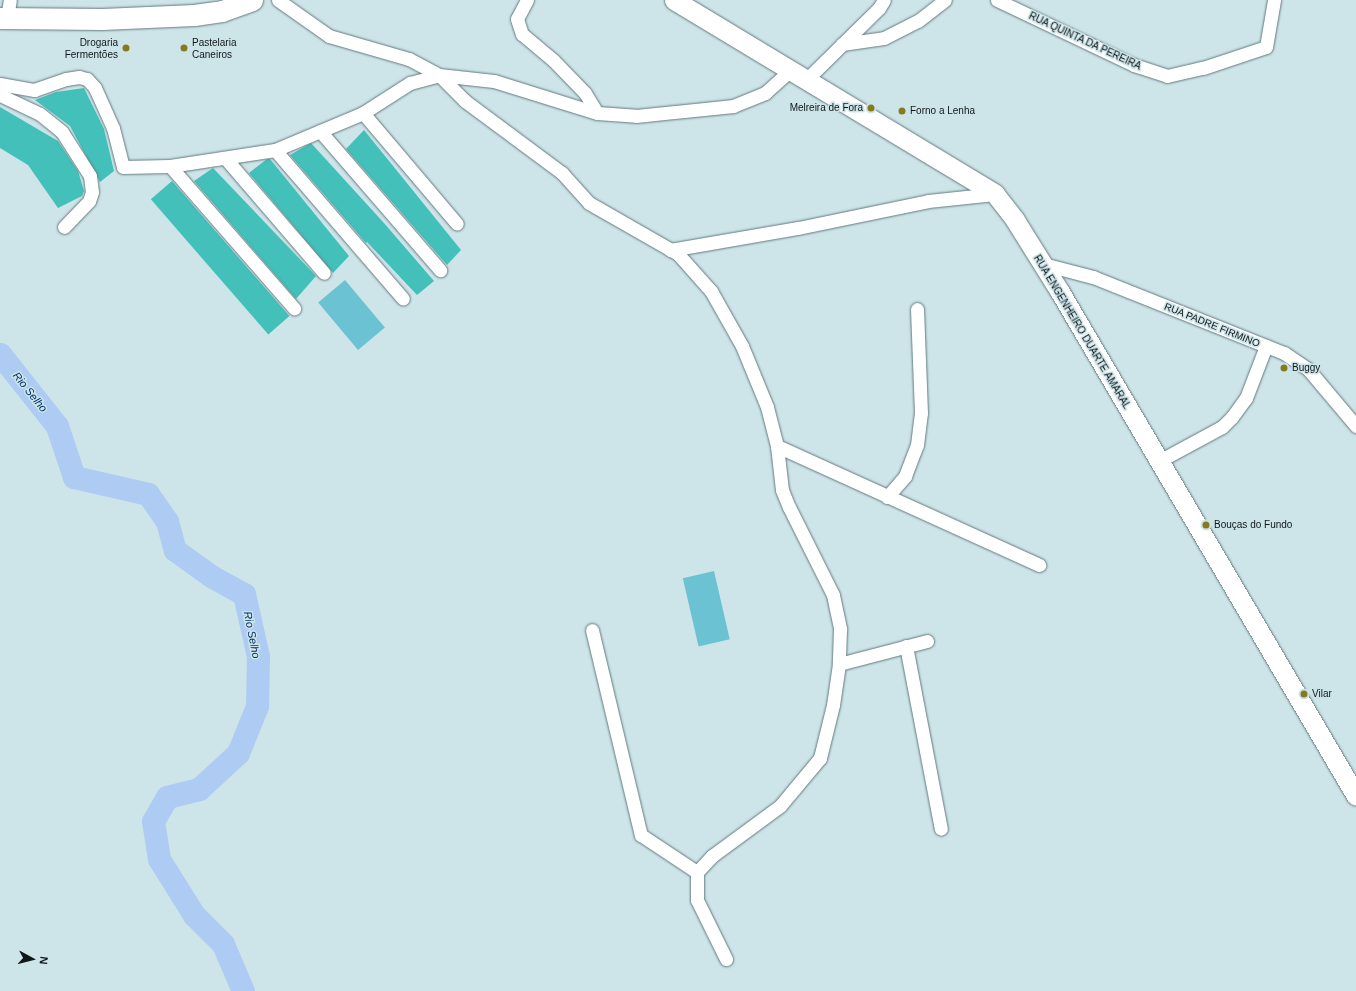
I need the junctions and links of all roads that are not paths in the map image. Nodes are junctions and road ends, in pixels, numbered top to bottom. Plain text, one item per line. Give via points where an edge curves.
1 (252, 0) edge
2 (278, 0) edge
3 (527, 0) edge
4 (674, 0) edge
5 (884, 0) edge
6 (946, 0) edge
7 (997, 0) edge
8 (1274, 0) edge
9 (6, 12) edge
10 (842, 44) junction
11 (800, 74) junction
12 (439, 75) junction
13 (0, 84) edge
14 (0, 95) edge
15 (363, 113) junction
16 (596, 113) junction
17 (320, 131) junction
18 (275, 150) junction
19 (226, 159) junction
20 (170, 166) junction
21 (995, 194) junction
22 (458, 224) dead end
23 (64, 227) dead end
24 (670, 250) junction
25 (1043, 264) junction
26 (440, 270) dead end
27 (324, 273) dead end
28 (404, 299) dead end
29 (294, 308) dead end
30 (917, 309) dead end
31 (1266, 346) junction
32 (1356, 426) edge
33 (777, 446) junction
34 (1159, 461) junction
35 (887, 497) junction
36 (1039, 565) dead end
37 (592, 630) dead end
38 (927, 641) dead end
39 (906, 646) junction
40 (839, 664) junction
41 (1356, 796) edge
42 (940, 829) dead end
43 (697, 872) junction
44 (726, 960) dead end

1 - 9 main road via 222,11 194,15
2 - 12 street via 329,36 409,59
3 - 16 street via 517,19 522,34 553,60 585,93
4 - 11 main road, RUA ENGENHEIRO DUARTE AMARAL
5 - 10 street
6 - 10 street via 918,22 884,38
7 - 8 street, RUA QUINTA DA PEREIRA via 1134,65 1167,76 1203,68 1266,47
10 - 11 street
11 - 16 street via 733,106 636,116
11 - 21 main road, RUA ENGENHEIRO DUARTE AMARAL
12 - 15 street via 410,83
12 - 16 street via 494,81
12 - 24 street via 464,101 562,173 588,203
13 - 20 street via 34,90 66,79 87,79 95,88 113,128 123,167
14 - 23 street via 40,114 62,132 90,176 92,192 89,201
15 - 17 street
15 - 22 street
17 - 18 street
17 - 26 street
18 - 19 street
18 - 28 street
19 - 20 street
19 - 27 street
20 - 29 street
21 - 24 street via 928,201 798,228
21 - 25 main road, RUA ENGENHEIRO DUARTE AMARAL
24 - 33 street via 678,254 711,291 742,346 767,408
25 - 31 street, RUA PADRE FIRMINO via 1093,277
25 - 34 main road, RUA ENGENHEIRO DUARTE AMARAL
30 - 35 street via 921,413 917,446 905,476
31 - 32 street, RUA PADRE FIRMINO via 1284,353 1308,368
31 - 34 street via 1246,398 1232,417 1222,427
33 - 35 street
33 - 40 street via 782,490 794,523 833,594 840,630
34 - 41 main road, RUA ENGENHEIRO DUARTE AMARAL
35 - 36 street
37 - 43 street via 641,835
38 - 39 street
39 - 40 street
39 - 42 street
40 - 43 street via 834,705 820,758 780,806 712,856
43 - 44 street via 697,900

